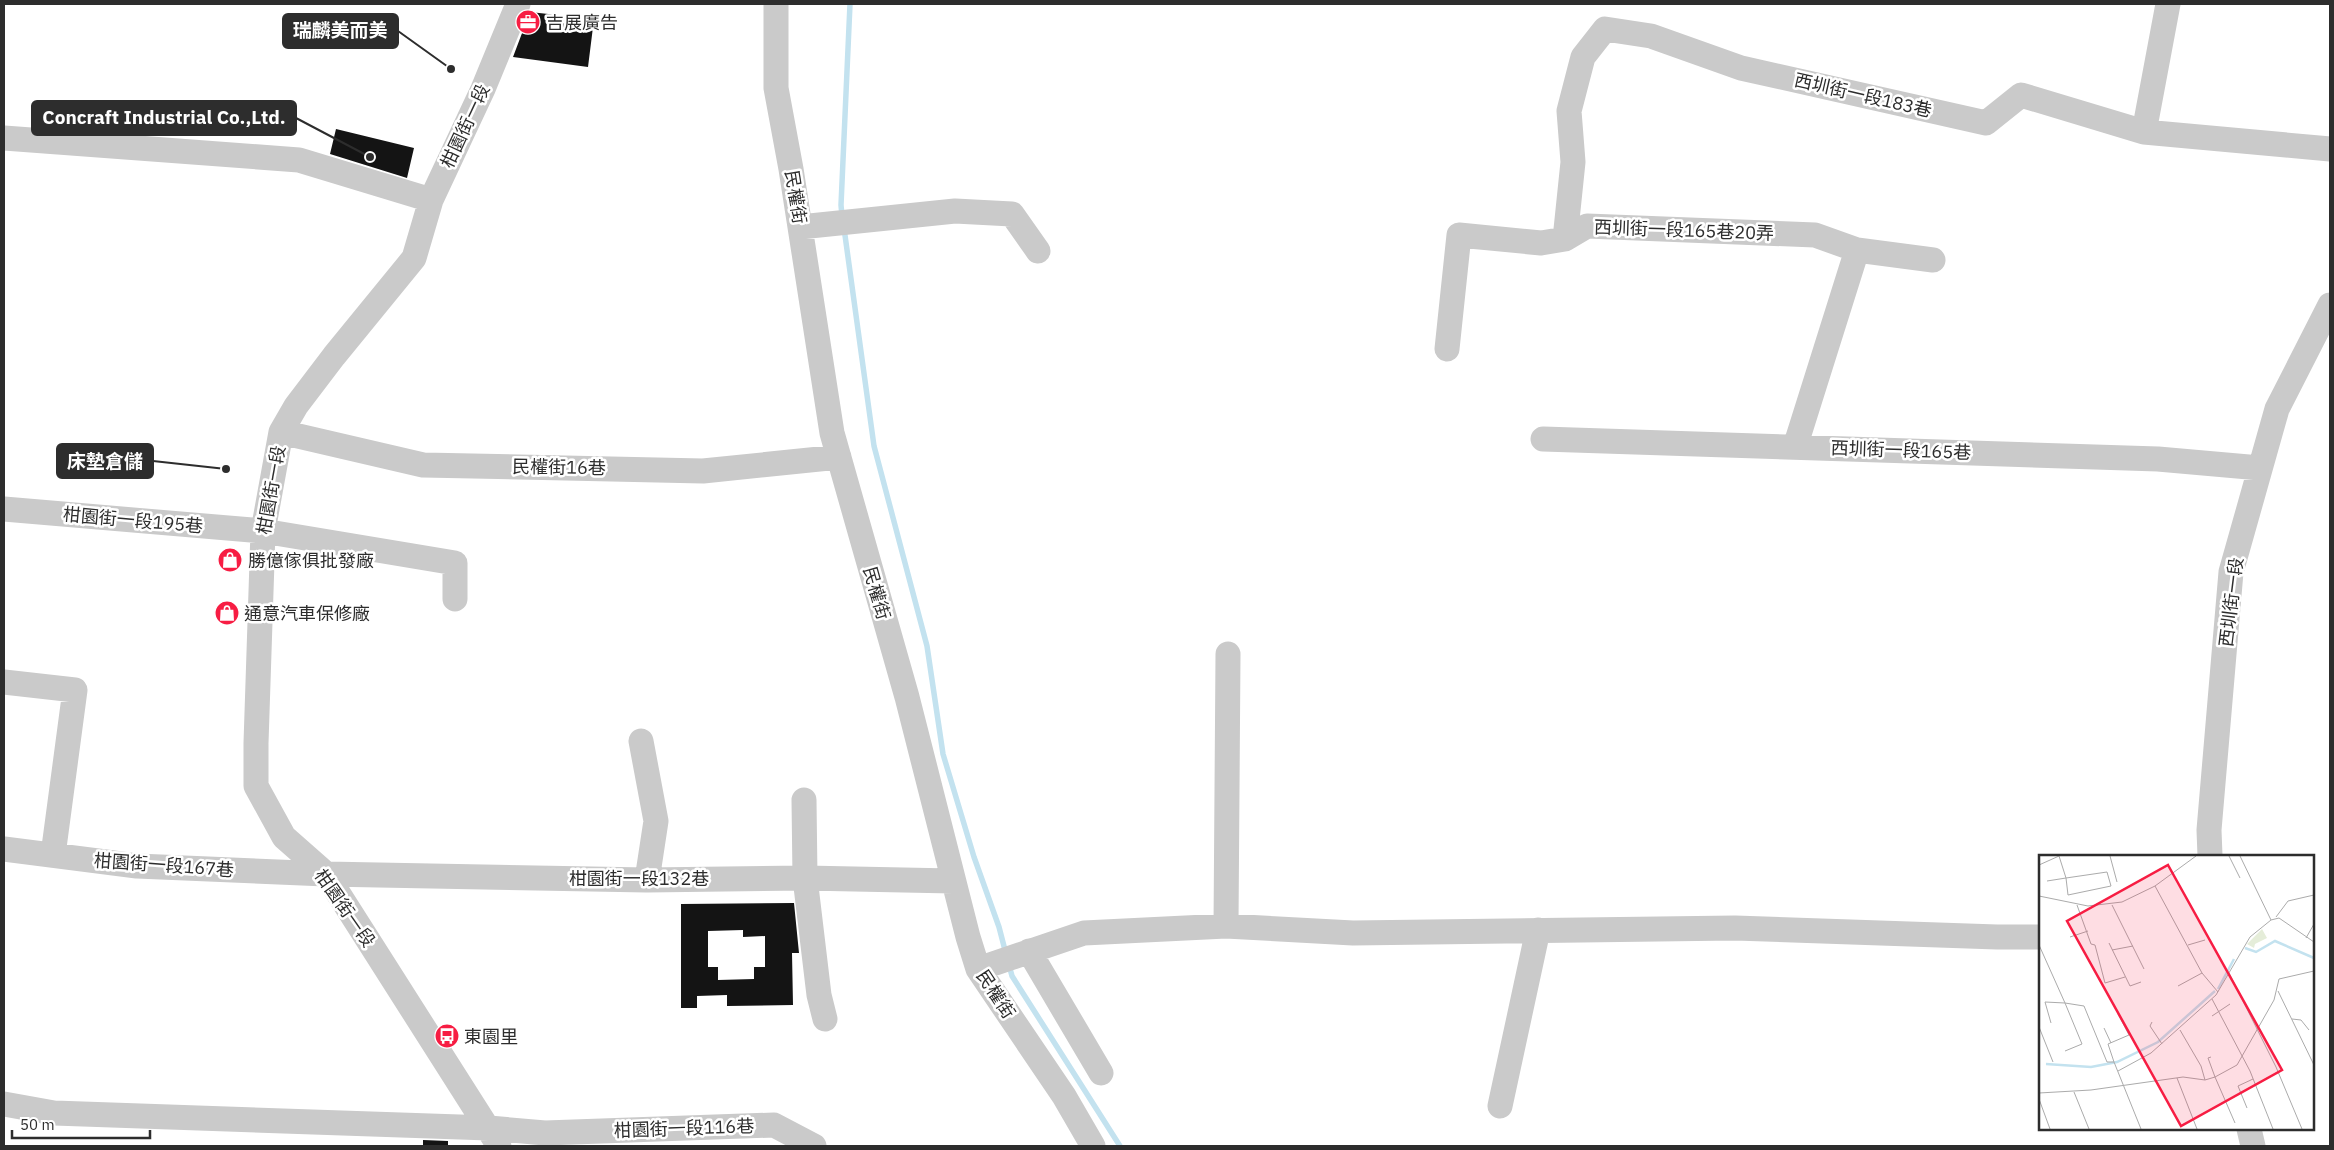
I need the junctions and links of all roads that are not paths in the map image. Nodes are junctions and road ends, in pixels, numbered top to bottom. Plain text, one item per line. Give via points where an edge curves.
1 (518, 4) edge
2 (776, 4) edge
3 (2168, 4) edge
4 (2144, 132) junction
5 (4, 138) edge
6 (2330, 149) edge
7 (431, 200) junction
8 (800, 227) junction
9 (1565, 239) junction
10 (1857, 250) junction
11 (1038, 251) dead end
12 (1934, 260) dead end
13 (2330, 305) edge
14 (1447, 349) dead end
15 (281, 432) junction
16 (1543, 439) dead end
17 (1795, 447) junction
18 (839, 457) junction
19 (2260, 468) junction
20 (4, 509) edge
21 (263, 531) junction
22 (454, 599) dead end
23 (1228, 654) dead end
24 (4, 682) edge
25 (641, 740) dead end
26 (804, 800) dead end
27 (4, 849) edge
28 (53, 855) junction
29 (2210, 855) edge
30 (326, 874) junction
31 (806, 878) junction
32 (647, 880) junction
33 (953, 880) junction
34 (1226, 926) junction
35 (1538, 930) junction
36 (2039, 937) edge
37 (1029, 951) junction
38 (978, 969) junction
39 (825, 1019) dead end
40 (1101, 1073) dead end
41 (4, 1104) edge
42 (1500, 1106) dead end
43 (2249, 1130) edge
44 (494, 1137) edge
45 (814, 1146) edge
46 (1093, 1146) edge
47 (2253, 1146) edge

1 - 7 street, 柑園街一段
2 - 8 street, 民權街 via 776,88
3 - 4 street
4 - 6 street, 西圳街一段183巷
4 - 9 street, 西圳街一段183巷 via 2021,95 1986,123 1741,68 1651,36 1605,29 1583,57 1569,111 1573,162
5 - 7 street via 299,160
7 - 15 street, 柑園街一段 via 414,258 334,356 296,406
8 - 11 street via 955,211 1012,214
8 - 18 street, 民權街 via 832,433
9 - 10 street, 西圳街一段165巷20弄 via 1587,226 1815,234
9 - 14 street, 西圳街一段165巷20弄 via 1541,243 1459,235
10 - 12 street, 西圳街一段165巷20弄
10 - 17 street
13 - 19 street, 西圳街一段 via 2277,409
15 - 18 street, 民權街16巷 via 423,465 702,471
15 - 21 street, 柑園街一段
16 - 17 street, 西圳街一段165巷
17 - 19 street, 西圳街一段165巷 via 2158,459
18 - 33 street, 民權街
19 - 29 street, 西圳街一段 via 2231,572 2209,830
20 - 21 street, 柑園街一段195巷
21 - 22 street, 柑園街一段195巷 via 455,563
21 - 30 street, 柑園街一段 via 256,786 284,837
23 - 34 street
24 - 28 street via 75,690
25 - 32 street via 656,822
26 - 31 street
27 - 28 street, 柑園街一段167巷
28 - 30 street, 柑園街一段167巷 via 138,866
30 - 32 street, 柑園街一段132巷
30 - 44 street, 柑園街一段
31 - 32 street, 柑園街一段132巷
31 - 33 street, 柑園街一段132巷
31 - 39 street via 818,995
33 - 38 street, 民權街
34 - 35 street via 1354,932
34 - 37 street via 1084,932
35 - 36 street via 1736,928
35 - 42 street
37 - 38 street
37 - 40 street
38 - 46 street, 民權街 via 1064,1096
41 - 44 street, 柑園街一段116巷 via 54,1113
43 - 47 street
44 - 45 street, 柑園街一段116巷 via 774,1125

